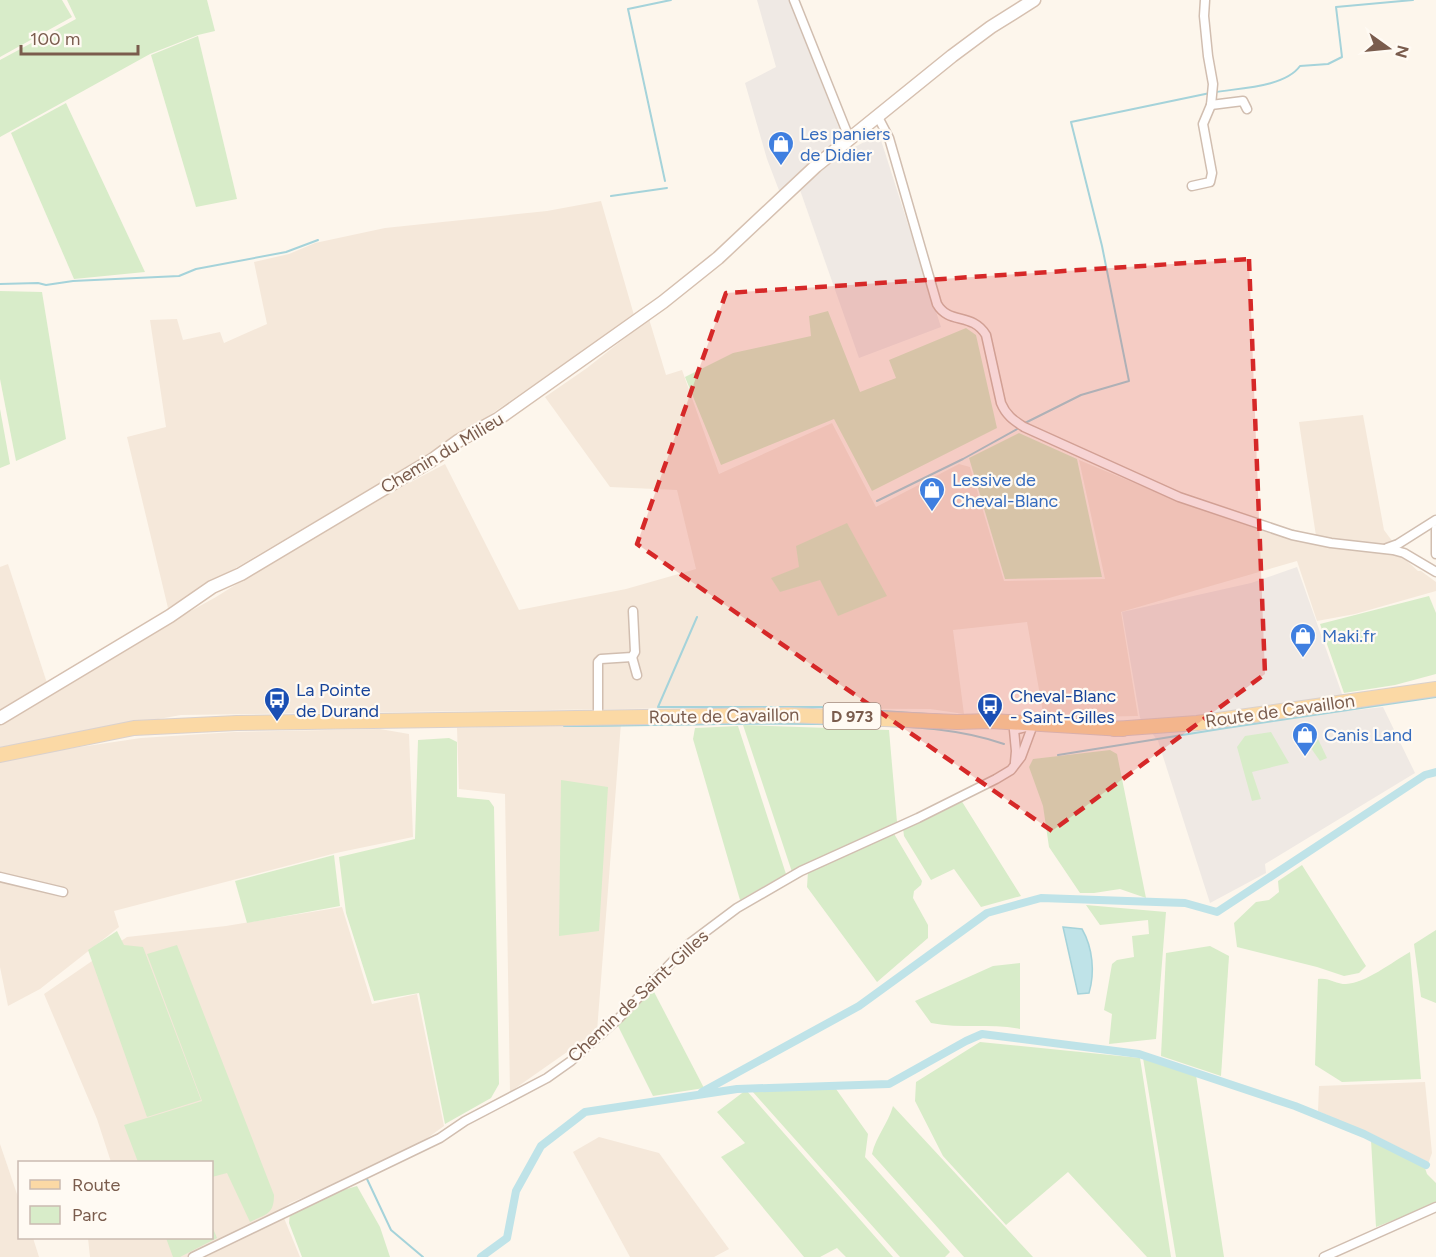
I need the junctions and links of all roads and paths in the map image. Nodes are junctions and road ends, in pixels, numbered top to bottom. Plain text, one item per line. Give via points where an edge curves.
1 (794, 0) edge
2 (1034, 0) edge
3 (1206, 0) edge
4 (1211, 105) junction
5 (1247, 109) dead end
6 (878, 117) junction
7 (850, 140) junction
8 (1192, 186) dead end
9 (1436, 520) edge
10 (1436, 529) edge
11 (1385, 548) junction
12 (1436, 554) edge
13 (1436, 572) edge
14 (633, 611) dead end
15 (632, 657) junction
16 (637, 675) dead end
17 (1436, 688) edge
18 (0, 718) edge
19 (598, 718) junction
20 (1023, 728) junction
21 (1123, 729) junction
22 (0, 754) edge
23 (1015, 762) junction
24 (0, 877) edge
25 (63, 892) dead end
26 (1436, 1207) edge
27 (193, 1257) edge
28 (1324, 1257) edge

1 - 7 street
2 - 6 street, Chemin du Milieu via 952,56
3 - 4 street via 1204,16 1214,70
4 - 5 street via 1238,100 1244,101
4 - 8 street via 1203,124 1212,173 1210,182
6 - 7 street, Chemin du Milieu
6 - 11 street via 888,138 937,304 948,316 981,327 1001,403 1013,420 1179,497 1292,535
7 - 18 street, Chemin du Milieu via 679,289 498,419
9 - 11 street
10 - 12 street
11 - 13 street
14 - 15 street
15 - 16 street
15 - 19 street via 598,662
17 - 21 main road, Route de Cavaillon / D 973 via 1197,723
19 - 20 main road, Route de Cavaillon / D 973 via 788,714
19 - 22 main road, D 973 via 143,727
20 - 21 main road, Route de Cavaillon / D 973
20 - 21 main road, Route de Cavaillon / D 973 via 1076,732
20 - 23 street
20 - 23 street via 1021,757
23 - 27 street, Chemin de Saint-Gilles via 1011,770 988,783 801,871 737,908 689,944 600,1036 547,1078 440,1138
24 - 25 street
26 - 28 street

